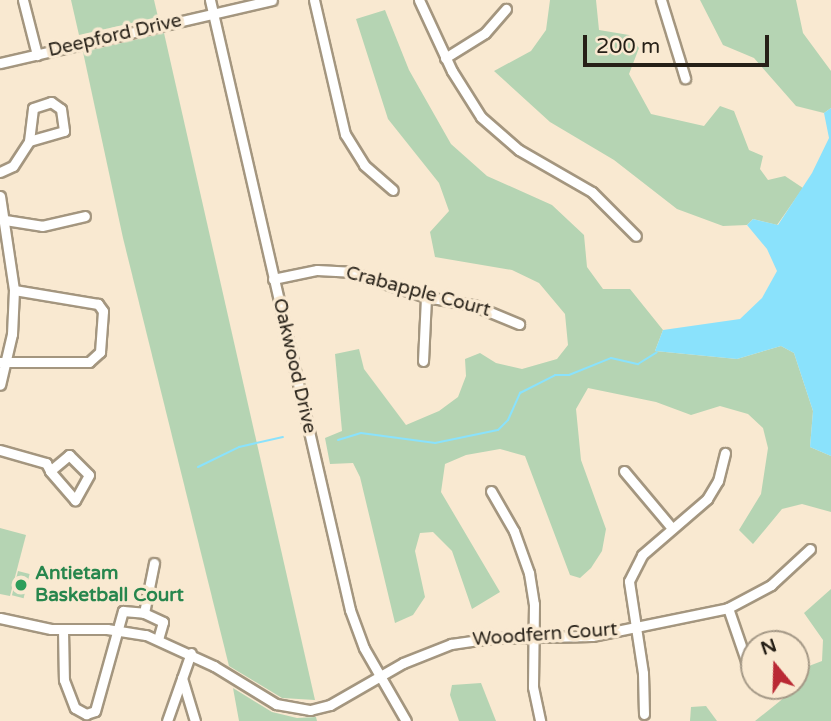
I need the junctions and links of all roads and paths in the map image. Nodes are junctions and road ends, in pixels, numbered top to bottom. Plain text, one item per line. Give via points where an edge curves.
1 (23, 0) edge
2 (210, 0) edge
3 (272, 0) edge
4 (314, 0) edge
5 (419, 0) edge
6 (661, 0) edge
7 (506, 9) dead end
8 (214, 13) junction
9 (37, 55) junction
10 (445, 58) junction
11 (0, 63) edge
12 (685, 78) dead end
13 (29, 141) junction
14 (0, 172) edge
15 (393, 190) dead end
16 (0, 196) edge
17 (85, 216) dead end
18 (5, 220) junction
19 (636, 236) dead end
20 (274, 279) junction
21 (15, 290) junction
22 (426, 298) junction
23 (519, 324) dead end
24 (423, 361) dead end
25 (3, 362) edge
26 (0, 385) edge
27 (0, 450) edge
28 (725, 453) dead end
29 (50, 471) junction
30 (624, 471) dead end
31 (491, 491) dead end
32 (671, 527) junction
33 (810, 549) dead end
34 (154, 563) dead end
35 (728, 608) junction
36 (144, 613) junction
37 (0, 618) edge
38 (634, 628) junction
39 (63, 630) junction
40 (119, 630) junction
41 (534, 637) junction
42 (158, 639) junction
43 (740, 643) edge
44 (191, 653) junction
45 (380, 677) junction
46 (182, 678) junction
47 (644, 714) dead end
48 (167, 721) edge
49 (195, 721) edge
50 (406, 721) edge
51 (540, 721) edge

1 - 9 street
2 - 8 street, Oakwood Drive
3 - 8 street, Deepford Drive
4 - 15 street via 345,134 364,165
5 - 10 street
6 - 12 street
7 - 10 street via 485,33
8 - 9 street, Deepford Drive
8 - 20 street, Oakwood Drive
9 - 11 street, Deepford Drive
10 - 19 street via 471,104 493,129 519,150 592,192
13 - 13 street via 64,131 57,104 33,108
13 - 14 street via 13,166
16 - 18 street
17 - 18 street via 42,226
18 - 21 street
20 - 22 street, Crabapple Court via 317,270 350,272
20 - 45 street, Oakwood Drive via 350,610
21 - 25 street
21 - 25 street via 98,304 103,311 101,349 89,362
22 - 23 street, Crabapple Court via 473,305
22 - 24 street
25 - 26 street
27 - 29 street via 46,463
28 - 32 street via 713,490 699,507
29 - 29 street via 72,456 90,480 73,500
30 - 32 street
31 - 41 street via 525,556 534,604
32 - 38 street via 642,555 632,572 628,589
33 - 35 street, Woodfern Court via 771,585
34 - 36 street
35 - 38 street, Woodfern Court
35 - 43 street
36 - 40 street via 123,611
36 - 42 street via 163,622
37 - 39 street, Woodfern Court
38 - 41 street, Woodfern Court via 575,637
38 - 47 street via 643,673
39 - 40 street, Woodfern Court
39 - 40 street via 64,680 75,708 86,714 94,711
40 - 42 street, Woodfern Court
41 - 45 street, Woodfern Court via 451,644
41 - 51 street via 533,677
42 - 44 street, Woodfern Court
44 - 45 street, Woodfern Court via 261,696 300,710 330,705
44 - 46 street
45 - 50 street, Oakwood Drive
46 - 48 street
46 - 49 street

